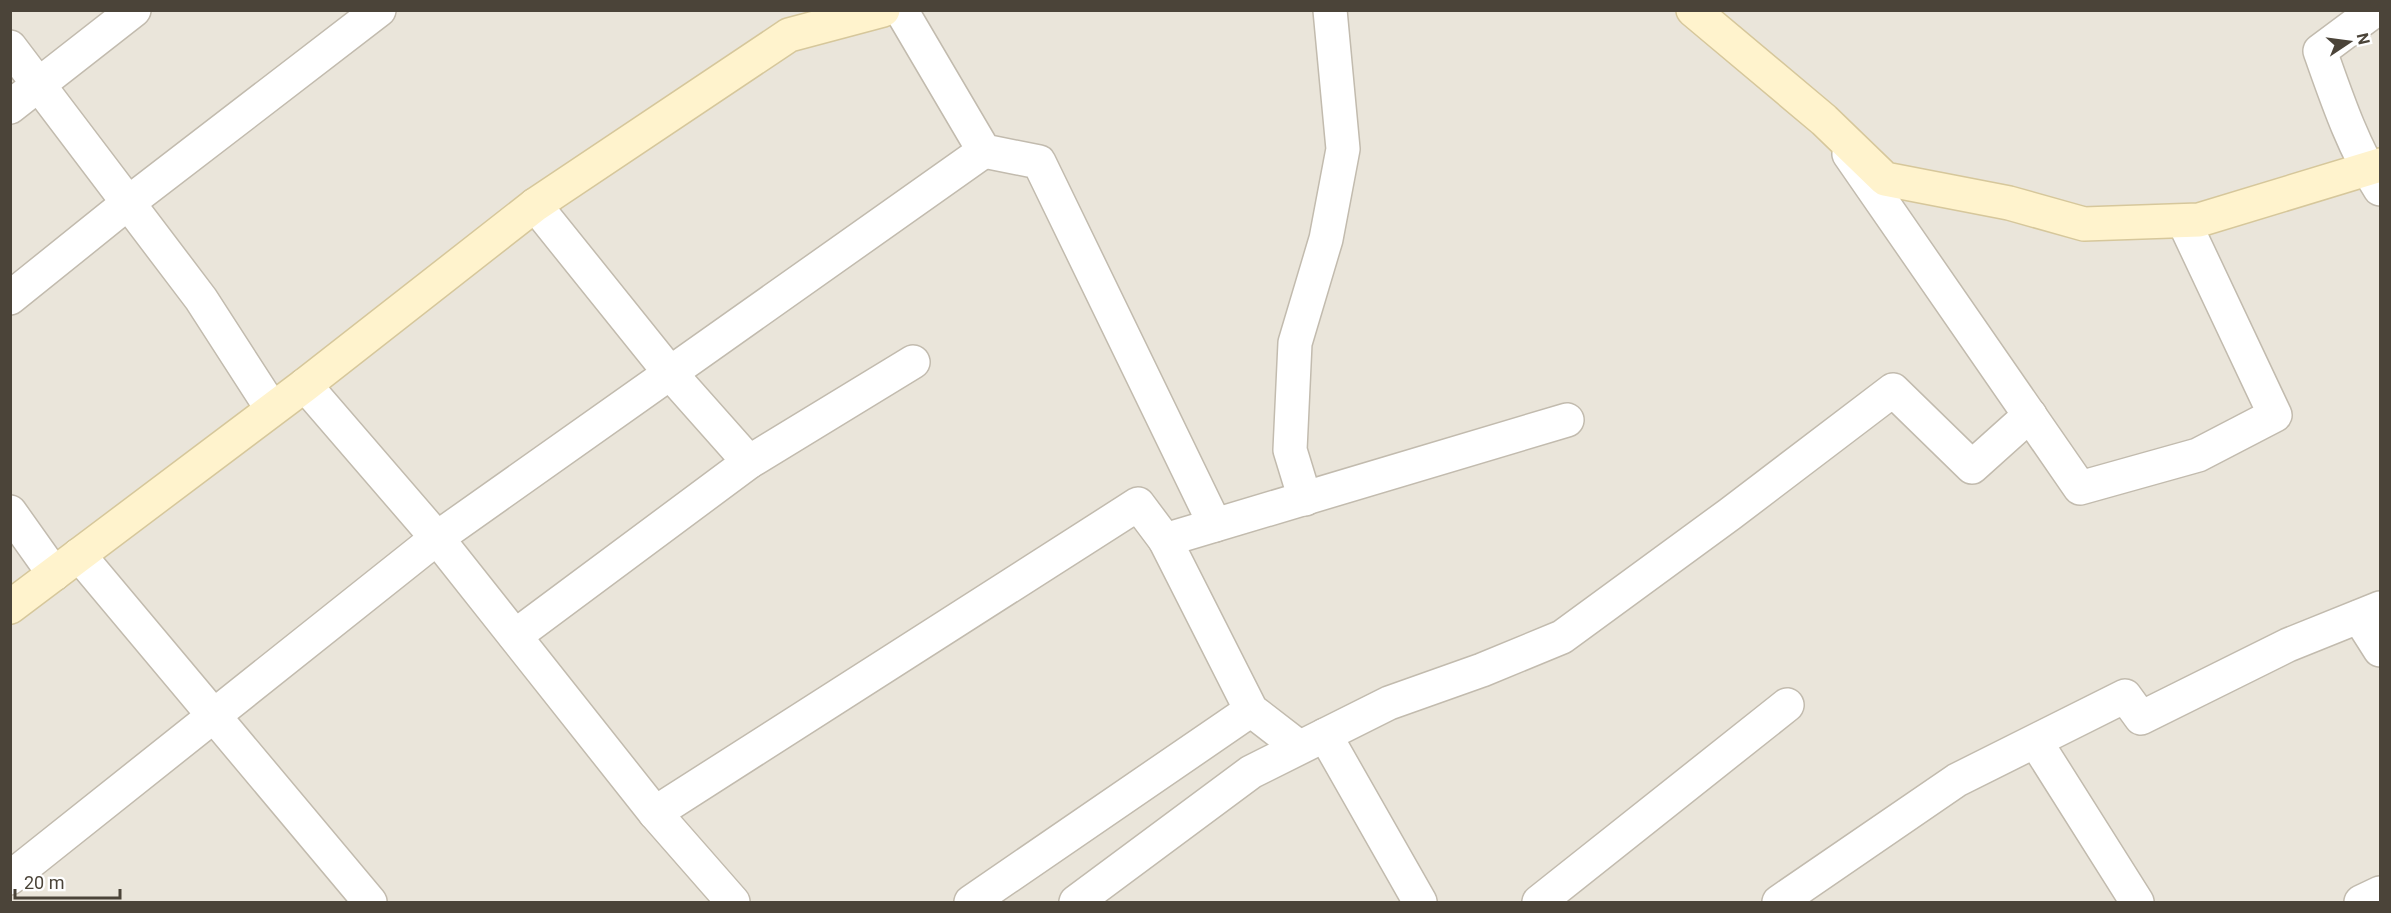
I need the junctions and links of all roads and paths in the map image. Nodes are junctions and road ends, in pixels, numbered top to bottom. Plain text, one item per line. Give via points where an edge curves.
1 (134, 10) edge
2 (379, 10) edge
3 (883, 10) edge
4 (901, 10) edge
5 (1330, 10) edge
6 (1693, 10) edge
7 (2375, 10) edge
8 (10, 47) edge
9 (39, 84) junction
10 (10, 106) edge
11 (1830, 126) junction
12 (984, 151) junction
13 (2376, 174) edge
14 (128, 203) junction
15 (535, 205) junction
16 (2184, 222) junction
17 (10, 298) edge
18 (913, 362) dead end
19 (670, 373) junction
20 (305, 385) junction
21 (272, 409) junction
22 (2030, 415) junction
23 (1567, 420) dead end
24 (748, 462) junction
25 (1305, 499) junction
26 (10, 513) edge
27 (1215, 525) junction
28 (437, 538) junction
29 (1165, 540) junction
30 (66, 565) junction
31 (10, 607) edge
32 (2370, 613) edge
33 (515, 636) junction
34 (2380, 650) edge
35 (1787, 705) dead end
36 (1251, 710) junction
37 (215, 716) junction
38 (1312, 741) junction
39 (2036, 742) junction
40 (655, 813) junction
41 (10, 878) edge
42 (2380, 893) edge
43 (370, 903) edge
44 (733, 903) edge
45 (971, 903) edge
46 (1076, 903) edge
47 (1419, 903) edge
48 (1539, 903) edge
49 (1779, 903) edge
50 (2137, 903) edge
51 (2361, 903) edge

1 - 9 street
2 - 14 street
3 - 15 street via 789,35
4 - 12 street
5 - 25 street via 1343,149 1326,239 1295,343 1290,450
6 - 11 street
7 - 13 street via 2320,51 2339,106
8 - 9 street
9 - 10 street
9 - 14 street
11 - 16 street via 1884,180 2009,203 2084,224
11 - 22 street
12 - 19 street
12 - 27 street via 1039,162
13 - 16 street
14 - 17 street
14 - 21 street via 201,299
15 - 19 street
15 - 20 street
16 - 22 street via 2275,415 2198,455 2080,488
18 - 24 street
19 - 24 street
19 - 28 street
20 - 21 street
20 - 28 street
21 - 30 street
22 - 38 street via 1972,467 1893,390 1562,637 1513,659 1389,703
23 - 25 street
24 - 33 street
25 - 27 street
26 - 30 street
27 - 29 street
28 - 33 street
28 - 37 street
29 - 36 street
29 - 40 street via 1138,504
30 - 31 street
30 - 37 street
32 - 34 street
32 - 39 street via 2288,645 2141,718 2126,696
33 - 40 street
35 - 48 street
36 - 38 street
36 - 45 street
37 - 41 street
37 - 43 street
38 - 46 street via 1251,772
38 - 47 street
39 - 49 street via 1957,780
39 - 50 street
40 - 44 street
42 - 51 street

